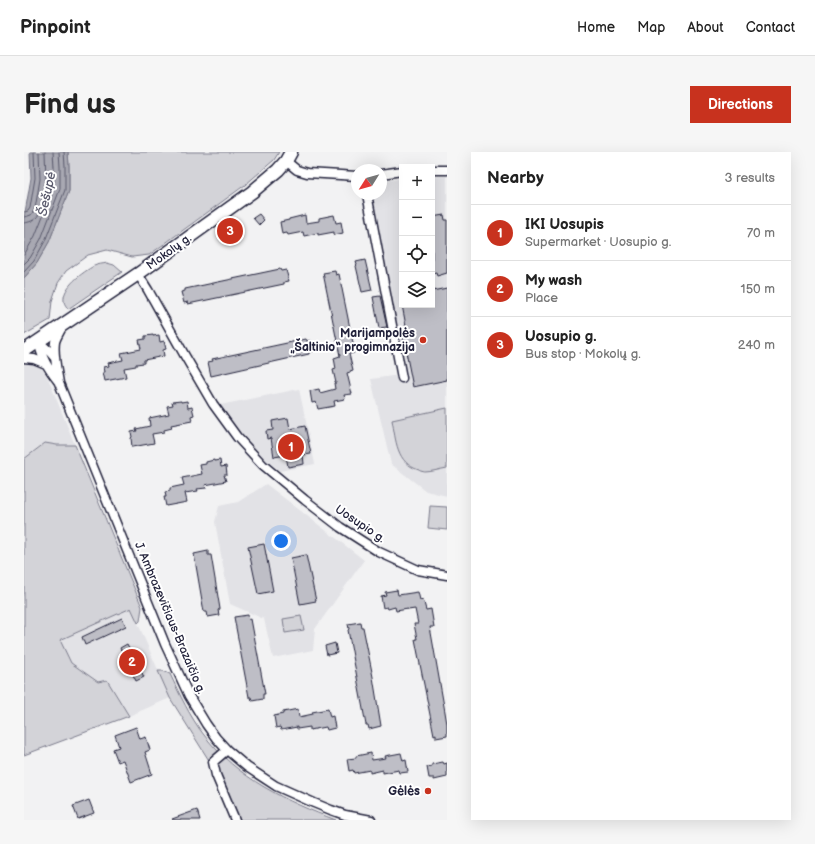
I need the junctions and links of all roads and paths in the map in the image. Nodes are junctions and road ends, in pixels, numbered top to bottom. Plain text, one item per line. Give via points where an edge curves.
1 (288, 156) edge
2 (435, 170) edge
3 (447, 170) edge
4 (399, 171) edge
5 (387, 173) edge
6 (351, 176) edge
7 (368, 200) edge
8 (138, 274) junction
9 (63, 324) junction
10 (38, 341) junction
11 (24, 351) edge
12 (24, 358) edge
13 (55, 358) junction
14 (46, 364) junction
15 (402, 378) dead end
16 (59, 383) junction
17 (447, 575) edge
18 (227, 750) junction
19 (345, 817) edge
20 (235, 820) edge
21 (371, 820) edge

1 - 6 street via 297,170
1 - 8 main road, Mokolų g. via 270,178
2 - 3 street
4 - 5 street
7 - 15 street
8 - 9 main road, Mokolų g.
8 - 17 street, Uosupio g. via 213,404 237,437 263,465 340,527 379,552 418,570
9 - 10 main road, Mokolų g.
9 - 13 street, J. Ambrazevičiaus-Brazaičio g. via 55,342
10 - 11 main road, Mokolų g.
10 - 13 street
10 - 14 street, J. Ambrazevičiaus-Brazaičio g.
12 - 14 street
13 - 16 street, J. Ambrazevičiaus-Brazaičio g.
14 - 16 street, J. Ambrazevičiaus-Brazaičio g.
16 - 18 street, J. Ambrazevičiaus-Brazaičio g. via 177,671 198,711
18 - 19 street, J. Ambrazevičiaus-Brazaičio g. via 276,786
18 - 20 street via 213,762
19 - 21 street, J. Ambrazevičiaus-Brazaičio g.

